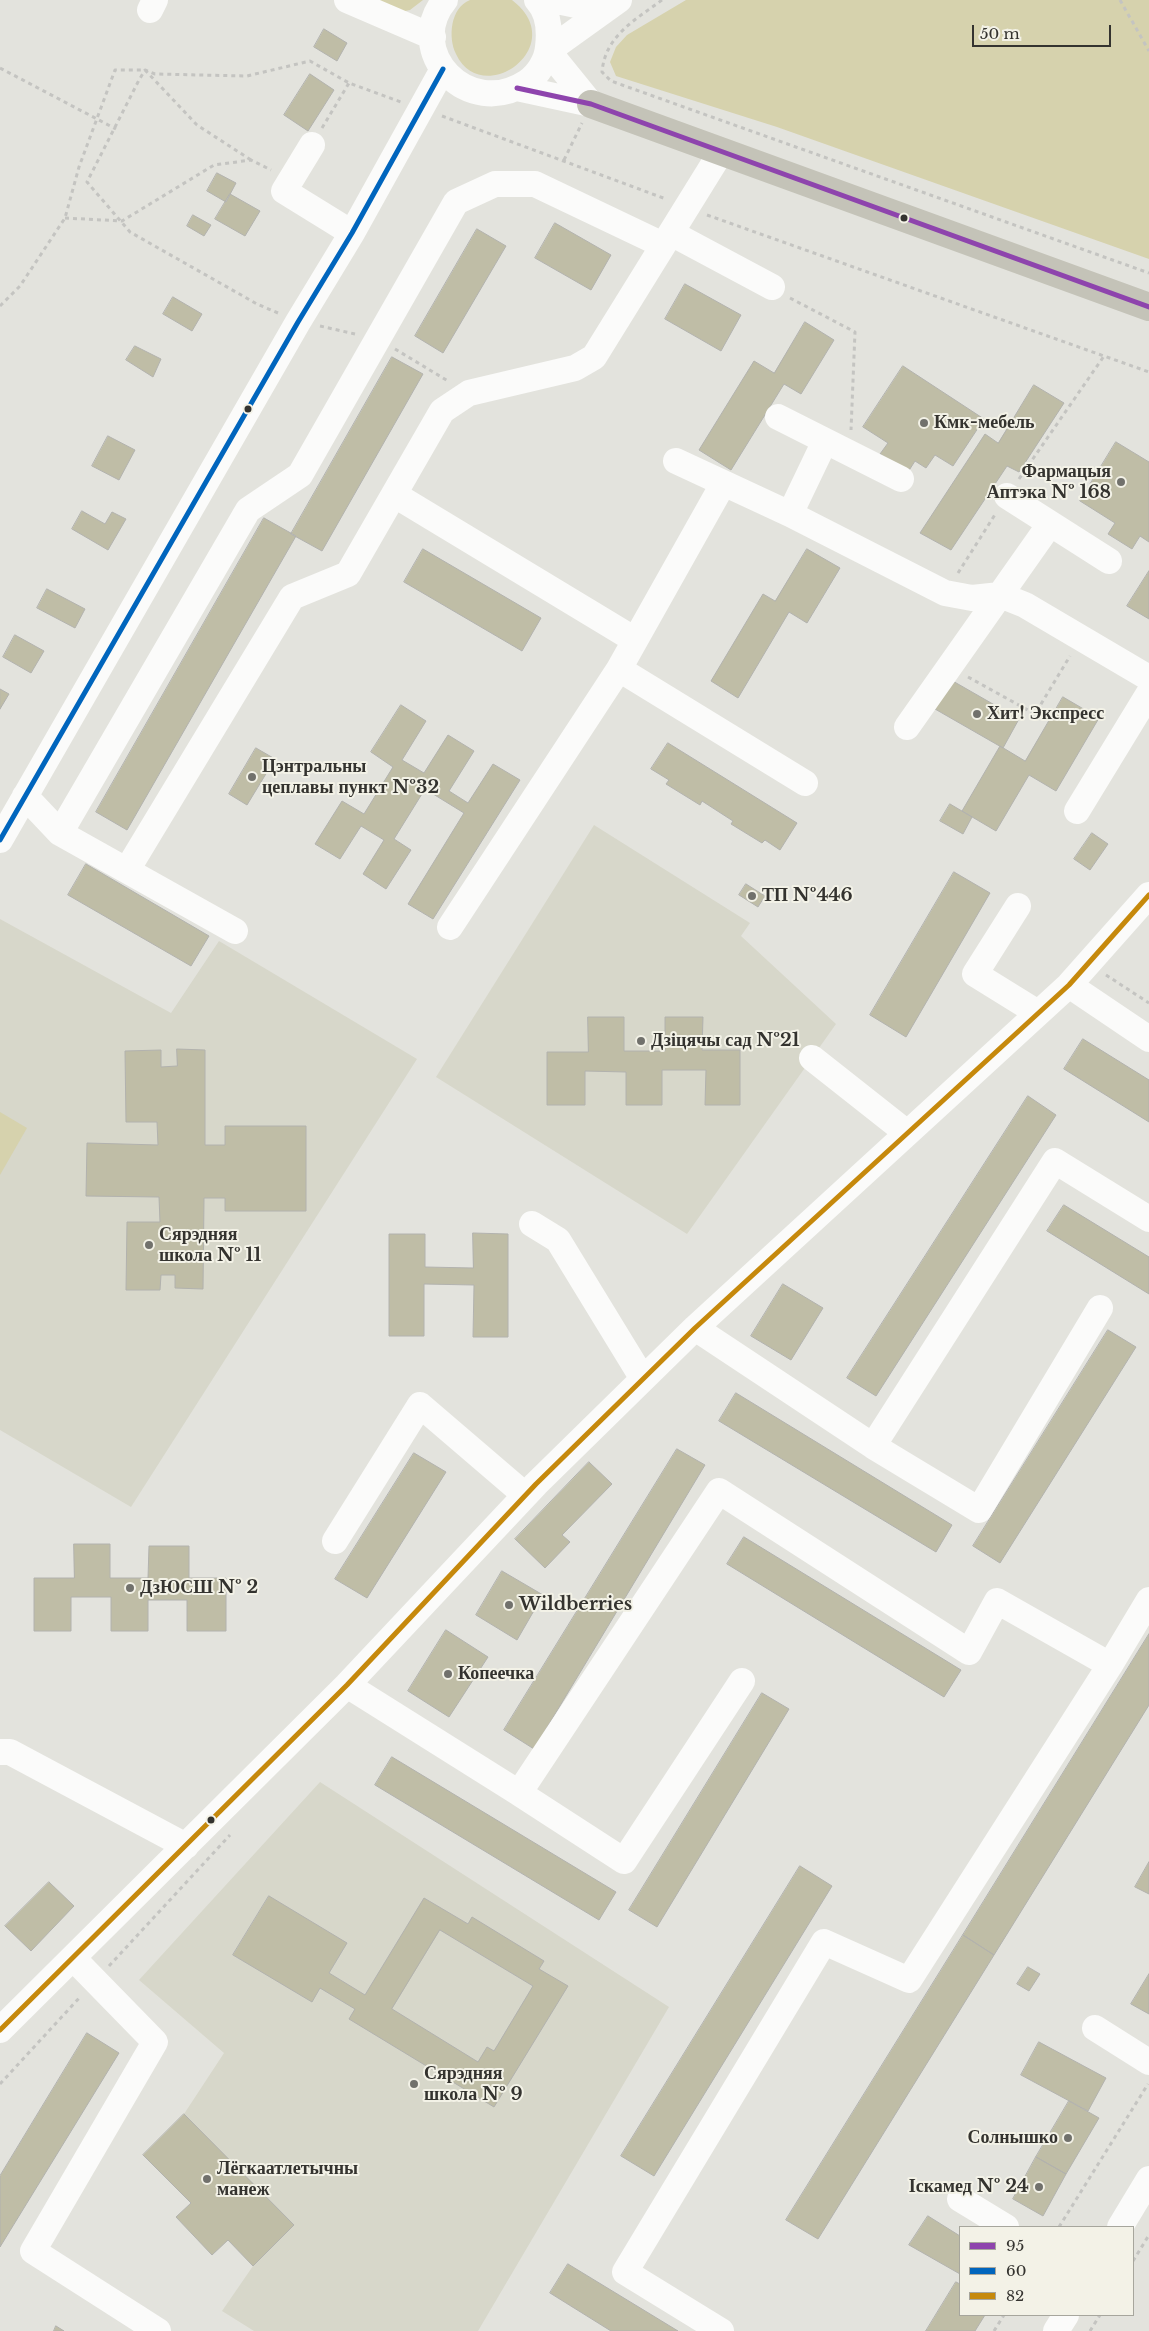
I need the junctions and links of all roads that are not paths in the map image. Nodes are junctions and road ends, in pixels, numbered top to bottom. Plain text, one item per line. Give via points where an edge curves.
1 (445, 0) edge
2 (537, 0) edge
3 (552, 0) edge
4 (610, 0) edge
5 (619, 0) edge
6 (353, 1) edge
7 (432, 37) junction
8 (548, 51) junction
9 (442, 69) junction
10 (517, 88) junction
11 (591, 104) junction
12 (312, 145) road end
13 (721, 152) junction
14 (352, 233) junction
15 (667, 239) junction
16 (772, 288) road end
17 (1149, 307) edge
18 (778, 417) dead end
19 (825, 441) junction
20 (676, 461) dead end
21 (901, 479) dead end
22 (723, 484) junction
23 (395, 495) junction
24 (1006, 496) road end
25 (790, 514) junction
26 (1050, 524) junction
27 (1109, 561) dead end
28 (1000, 595) junction
29 (635, 640) junction
30 (619, 669) junction
31 (1149, 678) edge
32 (1149, 693) edge
33 (907, 727) dead end
34 (805, 783) dead end
35 (25, 796) junction
36 (1078, 811) dead end
37 (60, 833) junction
38 (0, 840) edge
39 (127, 870) junction
40 (1149, 895) edge
41 (1018, 906) dead end
42 (450, 927) dead end
43 (235, 931) dead end
44 (1076, 990) junction
45 (1038, 1013) junction
46 (1149, 1039) edge
47 (812, 1058) dead end
48 (907, 1133) junction
49 (1149, 1219) edge
50 (532, 1224) dead end
51 (1100, 1308) dead end
52 (695, 1328) junction
53 (643, 1379) junction
54 (873, 1446) junction
55 (525, 1495) junction
56 (335, 1541) dead end
57 (1149, 1600) edge
58 (1110, 1665) junction
59 (742, 1681) dead end
60 (347, 1685) junction
61 (0, 1752) edge
62 (519, 1793) junction
63 (186, 1846) junction
64 (73, 1958) junction
65 (1095, 2028) dead end
66 (0, 2030) edge
67 (1149, 2062) edge
68 (1149, 2179) edge
69 (960, 2199) dead end
70 (1004, 2226) edge
71 (1121, 2226) edge
72 (1065, 2316) edge
73 (158, 2331) edge
74 (721, 2331) edge
75 (1056, 2331) edge

1 - 7 street via 434,20
2 - 8 street via 547,18 550,34
3 - 4 street via 581,6
5 - 8 street
6 - 7 street
7 - 9 street
8 - 10 street via 536,73
8 - 11 street
9 - 10 street via 454,81 476,92 501,94
9 - 14 street
10 - 11 street
11 - 13 main road
12 - 14 street via 284,191
13 - 15 street
13 - 17 main road
14 - 35 street
15 - 16 street
15 - 23 street via 594,357 575,368 469,393 442,411
15 - 37 street via 535,184 495,184 456,202 300,476 248,510
18 - 19 street
19 - 21 street
19 - 25 street
20 - 22 street
22 - 25 street
22 - 29 street
23 - 29 street
23 - 39 street via 348,574 292,597
24 - 26 street
25 - 28 street via 945,593 972,598
26 - 27 street
26 - 28 street
28 - 31 street via 1025,605
28 - 33 street
29 - 30 street
30 - 34 street
30 - 42 street
32 - 36 street
35 - 37 street
35 - 38 street
37 - 39 street
39 - 43 street
40 - 44 street
41 - 45 street via 975,974
44 - 45 street
44 - 46 street
45 - 48 street
47 - 48 street
48 - 52 street
49 - 54 street via 1055,1161
50 - 53 street via 558,1240
51 - 54 street via 979,1510
52 - 53 street
52 - 54 street
53 - 55 street
55 - 56 street via 420,1406
55 - 60 street
57 - 58 street
58 - 62 street via 997,1600 969,1652 719,1491
58 - 74 street via 909,1980 824,1942 625,2272
59 - 62 street via 624,1861
60 - 62 street
60 - 63 street
61 - 63 street via 10,1752
63 - 64 street
64 - 66 street
64 - 73 street via 155,2042 33,2251
65 - 67 street
68 - 71 street
69 - 70 street
72 - 75 street

